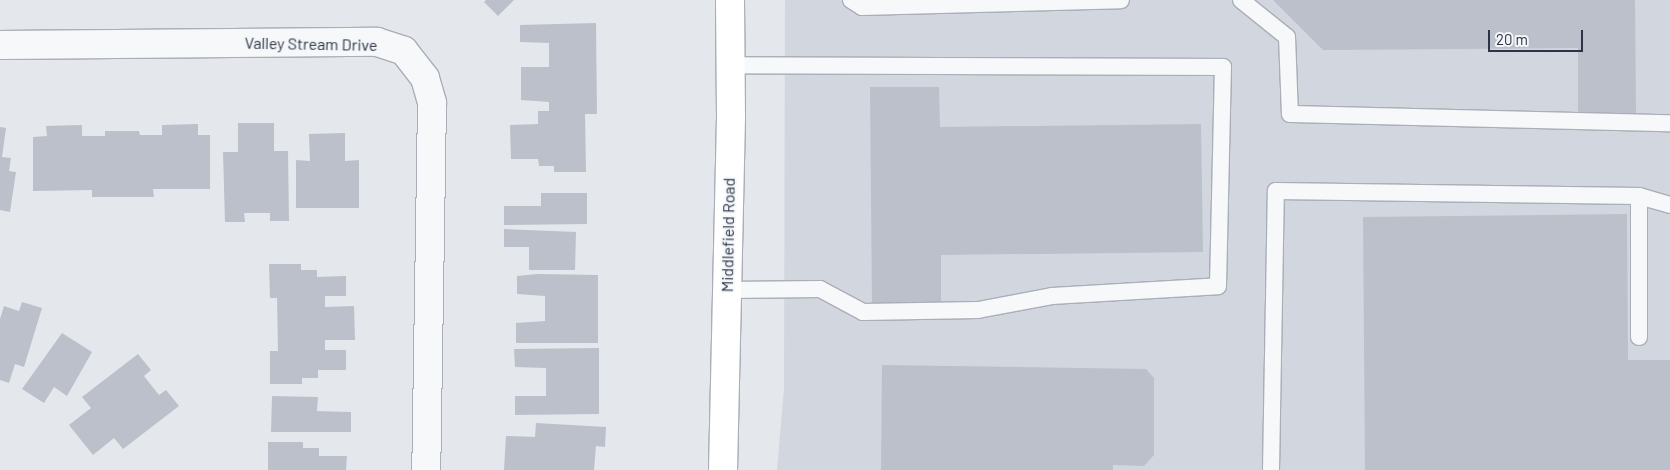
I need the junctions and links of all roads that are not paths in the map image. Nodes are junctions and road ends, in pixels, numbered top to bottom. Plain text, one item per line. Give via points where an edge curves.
1 (730, 0) edge
2 (851, 0) edge
3 (1121, 0) edge
4 (1241, 0) edge
5 (0, 45) edge
6 (731, 66) junction
7 (1670, 123) edge
8 (1639, 196) junction
9 (1670, 205) edge
10 (727, 290) junction
11 (1639, 336) dead end
12 (426, 470) edge
13 (723, 470) edge
14 (1271, 470) edge

1 - 6 main road, Middlefield Road
2 - 3 lane via 862,7
4 - 7 lane via 1287,37 1290,114
5 - 12 street, Valley Stream Drive via 377,42 404,51 426,78 432,103
6 - 10 main road, Middlefield Road
6 - 10 lane via 1223,67 1218,286 1052,296 978,310 863,312 820,289
8 - 9 lane
8 - 11 lane
8 - 14 lane via 1276,191
10 - 13 main road, Middlefield Road

